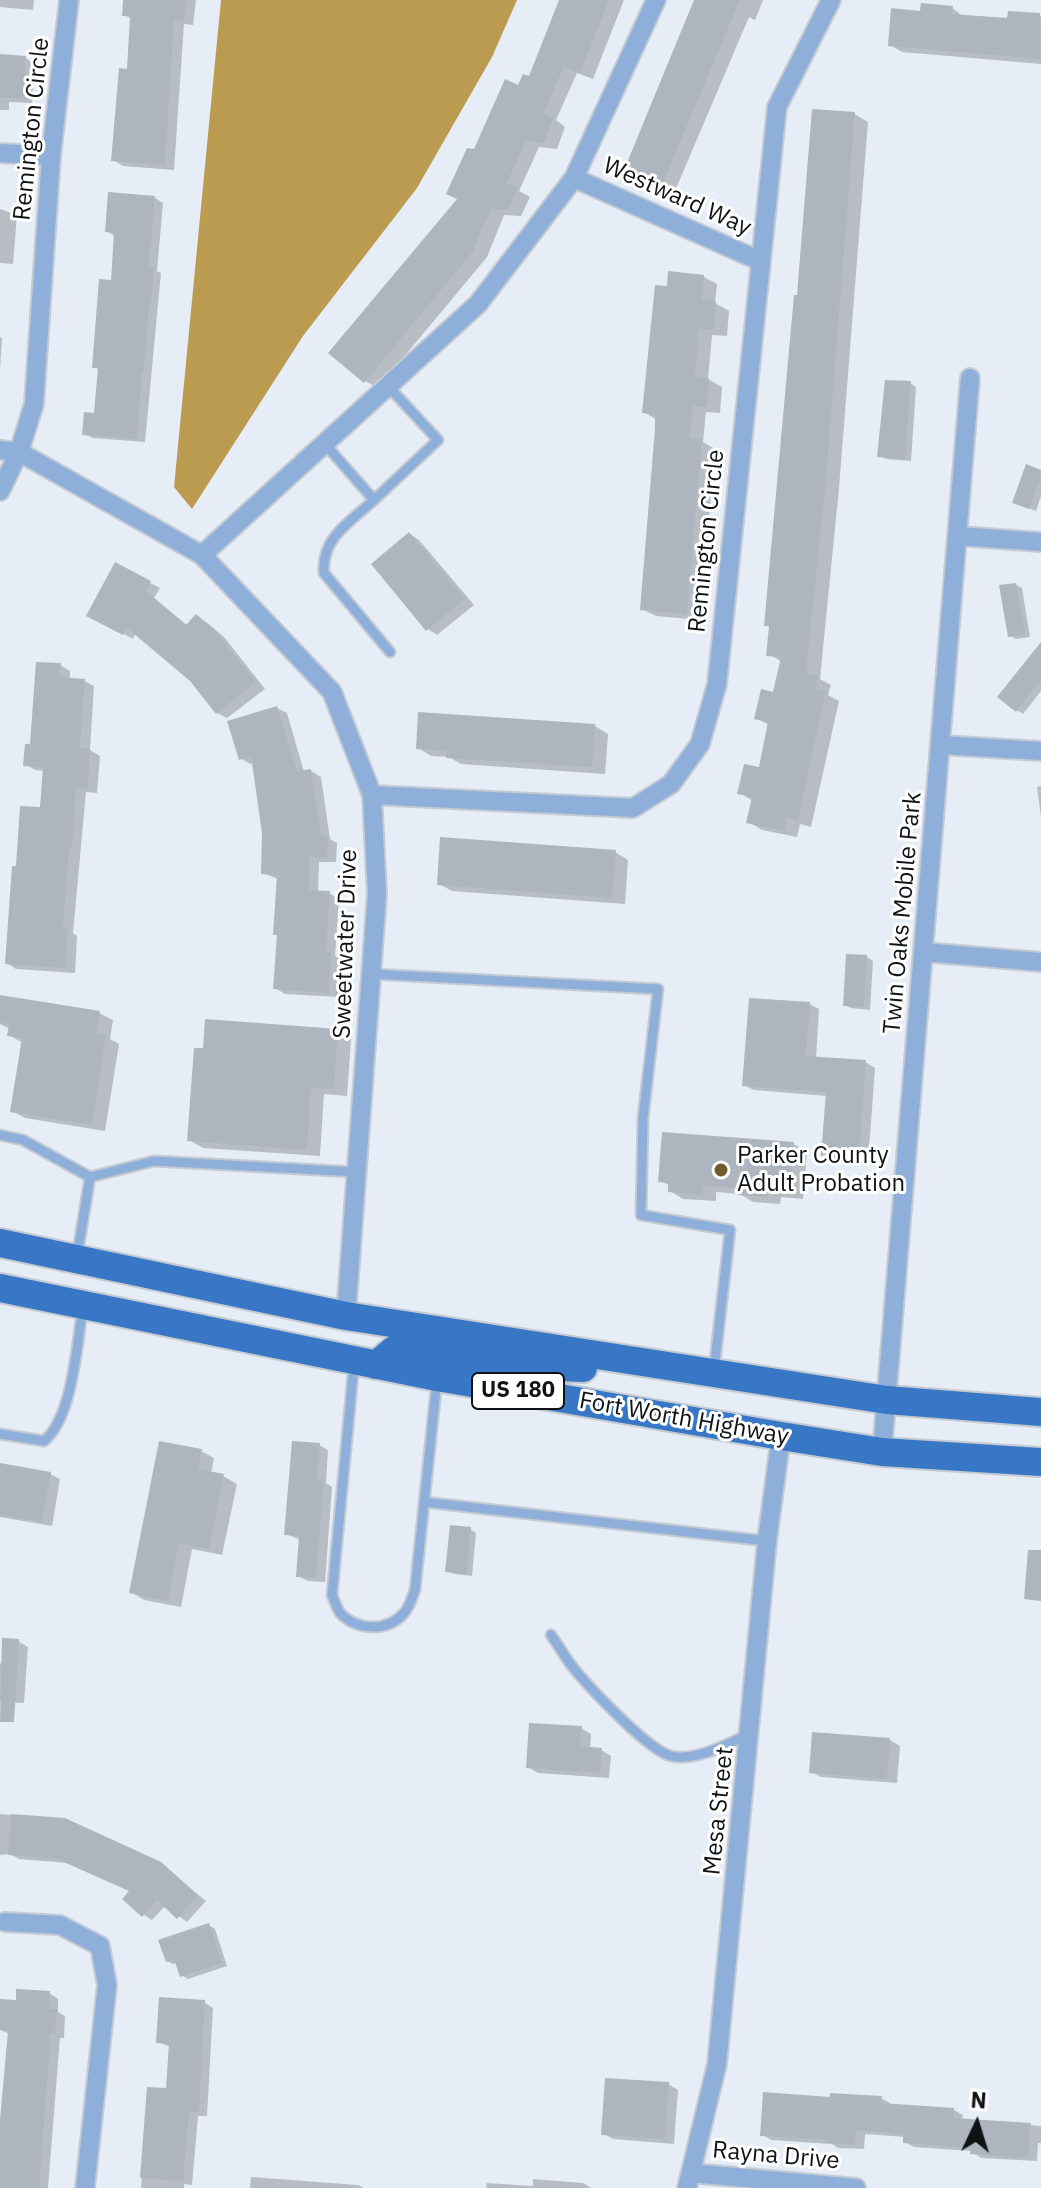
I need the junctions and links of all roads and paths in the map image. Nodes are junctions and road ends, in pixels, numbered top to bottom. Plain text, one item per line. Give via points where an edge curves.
1 (69, 0) edge
2 (656, 0) edge
3 (831, 0) edge
4 (0, 153) edge
5 (51, 156) junction
6 (574, 178) junction
7 (760, 261) junction
8 (970, 378) dead end
9 (388, 386) junction
10 (325, 444) junction
11 (9, 451) edge
12 (0, 491) edge
13 (374, 500) junction
14 (959, 536) junction
15 (1041, 542) edge
16 (202, 555) junction
17 (390, 652) dead end
18 (941, 745) junction
19 (1041, 751) edge
20 (372, 795) junction
21 (923, 952) junction
22 (1041, 962) edge
23 (371, 974) junction
24 (0, 1135) edge
25 (356, 1172) junction
26 (90, 1177) junction
27 (0, 1243) edge
28 (77, 1259) junction
29 (0, 1288) edge
30 (84, 1305) junction
31 (130, 1315) junction
32 (346, 1316) junction
33 (613, 1358) junction
34 (365, 1363) junction
35 (714, 1373) junction
36 (437, 1377) junction
37 (887, 1400) junction
38 (1041, 1412) edge
39 (0, 1434) edge
40 (781, 1436) junction
41 (882, 1452) junction
42 (1041, 1462) edge
43 (424, 1502) junction
44 (767, 1541) junction
45 (551, 1635) dead end
46 (750, 1733) junction
47 (5, 1922) dead end
48 (689, 2180) edge
49 (85, 2188) edge
50 (856, 2188) edge

1 - 5 street, Remington Circle
2 - 6 street
3 - 7 street, Remington Circle via 777,107
4 - 5 street
5 - 11 street, Remington Circle via 34,404
6 - 7 street, Westward Way
6 - 9 street via 478,304
7 - 20 street, Remington Circle via 717,684 700,744 671,784 633,808
8 - 14 street, Twin Oaks Mobile Park
9 - 10 street
9 - 13 lane via 438,440
10 - 13 lane
10 - 16 street
11 - 12 street
11 - 16 street, Sweetwater Drive
13 - 17 lane via 329,542 324,573
14 - 15 street
14 - 18 street, Twin Oaks Mobile Park
16 - 20 street, Sweetwater Drive via 332,692
18 - 19 street
18 - 21 street, Twin Oaks Mobile Park
20 - 23 street, Sweetwater Drive via 377,894
21 - 22 street
21 - 37 street, Twin Oaks Mobile Park
23 - 25 street, Sweetwater Drive
23 - 35 lane via 658,989 643,1118 641,1215 730,1230
24 - 26 lane via 23,1140
25 - 26 lane via 154,1161
25 - 32 street, Sweetwater Drive
26 - 28 lane
27 - 28 main road, Fort Worth Highway / US 180
28 - 32 main road, Fort Worth Highway / US 180
29 - 30 main road, Fort Worth Highway / US 180
30 - 31 main road, Fort Worth Highway / US 180
30 - 39 lane via 64,1412 54,1432 44,1441
31 - 32 main road via 155,1305 317,1334 339,1326
31 - 34 main road, Fort Worth Highway / US 180
32 - 33 main road, Fort Worth Highway / US 180
33 - 34 main road via 590,1369 507,1365 412,1347
33 - 35 main road, Fort Worth Highway / US 180
34 - 36 main road, Fort Worth Highway / US 180
34 - 43 lane via 332,1595 340,1612 355,1623 392,1625 407,1611 415,1590
35 - 37 main road, Fort Worth Highway / US 180
36 - 40 main road, Fort Worth Highway / US 180
36 - 43 lane
37 - 38 main road, Fort Worth Highway / US 180
37 - 41 street, Twin Oaks Mobile Park
40 - 41 main road, Fort Worth Highway / US 180
40 - 44 street, Mesa Street
41 - 42 main road, Fort Worth Highway / US 180
43 - 44 lane
44 - 46 street, Mesa Street
45 - 46 lane via 575,1670 618,1714 672,1756 709,1753
46 - 48 street, Mesa Street via 717,2064
47 - 49 street via 60,1925 100,1946 107,1985
48 - 50 street, Rayna Drive

